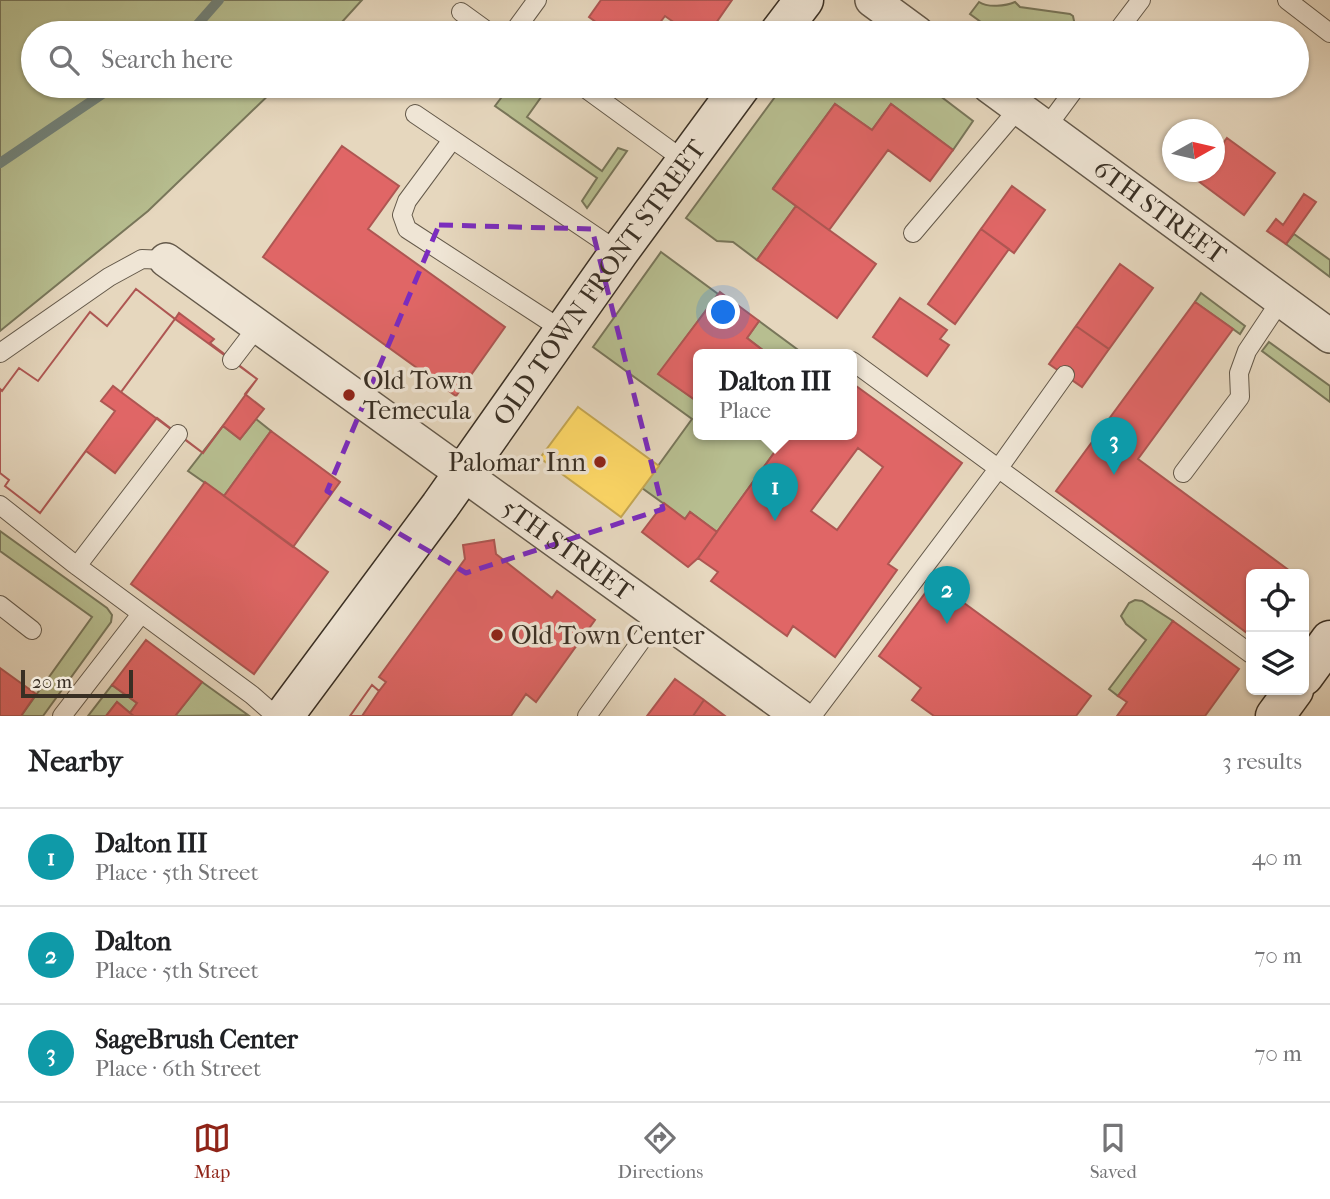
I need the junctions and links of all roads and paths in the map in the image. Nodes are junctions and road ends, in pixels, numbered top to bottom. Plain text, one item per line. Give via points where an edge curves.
1 (537, 0) edge
2 (804, 0) edge
3 (872, 0) edge
4 (1142, 0) edge
5 (1287, 0) edge
6 (461, 12) dead end
7 (473, 21) edge
8 (522, 21) edge
9 (788, 21) edge
10 (901, 21) edge
11 (1125, 21) edge
12 (1330, 33) edge
13 (598, 98) edge
14 (732, 98) edge
15 (1005, 98) edge
16 (1068, 98) edge
17 (1019, 108) junction
18 (415, 114) dead end
19 (1046, 128) junction
20 (452, 140) junction
21 (685, 161) junction
22 (913, 233) dead end
23 (619, 252) junction
24 (166, 260) joint
25 (1282, 300) junction
26 (258, 326) junction
27 (564, 331) junction
28 (1330, 336) edge
29 (0, 353) edge
30 (233, 360) dead end
31 (857, 365) edge
32 (1065, 375) dead end
33 (178, 434) dead end
34 (998, 469) junction
35 (1183, 473) dead end
36 (463, 474) junction
37 (0, 505) edge
38 (77, 566) junction
39 (0, 606) edge
40 (141, 614) junction
41 (659, 615) junction
42 (32, 630) dead end
43 (1330, 640) edge
44 (1246, 650) edge
45 (1309, 669) edge
46 (1290, 695) edge
47 (62, 716) edge
48 (276, 716) edge
49 (284, 716) edge
50 (587, 716) edge
51 (799, 716) edge
52 (813, 716) edge
53 (1275, 716) edge

1 - 8 lane
2 - 9 main road
3 - 10 street
4 - 11 lane
5 - 12 lane
6 - 7 lane
13 - 21 lane
14 - 21 main road, OLD TOWN FRONT STREET
15 - 17 street, 6TH STREET
16 - 19 lane
17 - 19 street, 6TH STREET
17 - 22 lane
18 - 20 lane
19 - 25 street, 6TH STREET
20 - 23 lane
20 - 27 lane via 407,201 402,215 407,229
21 - 23 main road, OLD TOWN FRONT STREET
23 - 27 main road, OLD TOWN FRONT STREET
24 - 26 street, 5TH STREET
24 - 29 lane via 142,260 109,277
25 - 28 street, 6TH STREET
25 - 35 lane via 1247,351 1239,373 1240,397
26 - 30 lane
26 - 36 street, 5TH STREET
27 - 36 main road, OLD TOWN FRONT STREET
31 - 34 lane
32 - 34 lane
33 - 38 lane
34 - 44 lane
34 - 52 lane
36 - 41 street, 5TH STREET
36 - 49 main road, OLD TOWN FRONT STREET
37 - 38 lane
38 - 40 lane
39 - 42 lane
40 - 47 lane
40 - 48 lane
41 - 50 lane
41 - 51 street, 5TH STREET
43 - 45 main road
46 - 53 main road

